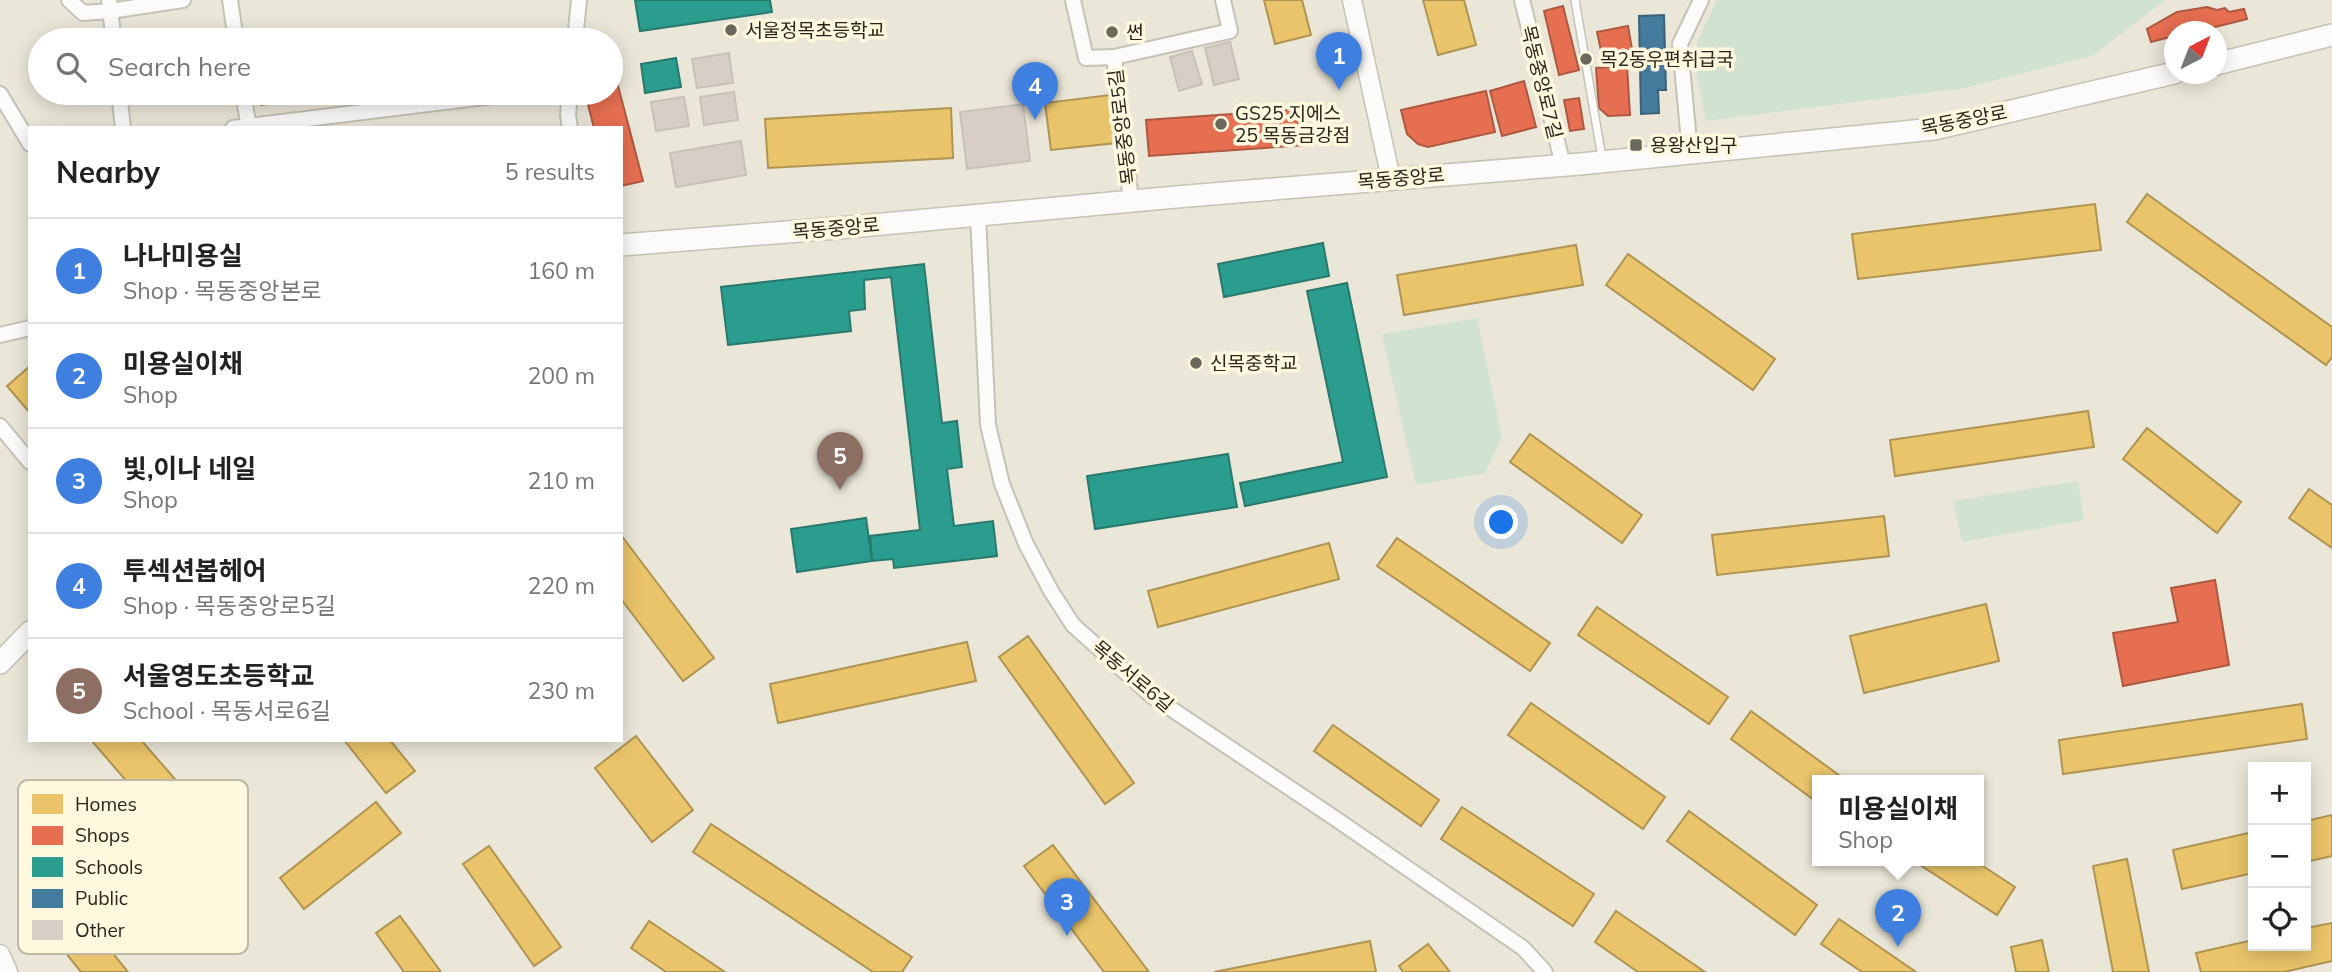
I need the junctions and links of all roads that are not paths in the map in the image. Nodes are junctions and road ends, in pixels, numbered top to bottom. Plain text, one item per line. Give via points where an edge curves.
1 (69, 0) edge
2 (183, 0) edge
3 (230, 0) edge
4 (579, 0) edge
5 (1073, 0) edge
6 (1223, 0) edge
7 (1352, 0) edge
8 (1522, 0) edge
9 (1575, 0) edge
10 (1702, 0) edge
11 (110, 5) edge
12 (113, 28) edge
13 (234, 28) edge
14 (576, 28) edge
15 (2332, 35) edge
16 (1114, 57) junction
17 (2227, 61) edge
18 (2164, 77) edge
19 (0, 94) edge
20 (120, 105) edge
21 (243, 105) edge
22 (421, 105) edge
23 (569, 105) edge
24 (123, 126) edge
25 (244, 126) edge
26 (252, 126) edge
27 (570, 126) edge
28 (28, 141) edge
29 (1690, 153) junction
30 (1602, 162) junction
31 (1563, 165) junction
32 (1391, 179) junction
33 (1130, 201) junction
34 (978, 215) junction
35 (623, 244) edge
36 (28, 328) edge
37 (0, 335) edge
38 (0, 426) edge
39 (28, 460) edge
40 (28, 634) edge
41 (0, 663) edge
42 (0, 954) edge
43 (8, 972) edge
44 (1545, 972) edge

1 - 11 street via 83,13
2 - 11 street
3 - 13 street
4 - 14 street
5 - 16 street, 목동중앙로5길 via 1086,58
6 - 16 street via 1230,31
7 - 32 street
8 - 31 street, 목동중앙로7길
9 - 30 lane
10 - 29 street via 1680,44
11 - 12 street
15 - 17 main road
16 - 33 street, 목동중앙로5길
18 - 29 main road, 목동중앙로 via 1934,129
19 - 28 street
20 - 24 street
21 - 25 street
22 - 26 street
23 - 27 street
29 - 30 main road, 목동중앙로
30 - 31 main road, 목동중앙로
31 - 32 main road, 목동중앙로
32 - 33 main road, 목동중앙로
33 - 34 main road, 목동중앙로
34 - 35 main road, 목동중앙로
34 - 44 street, 목동서로6길 via 988,425 1002,484 1026,544 1073,625 1152,696 1522,948
36 - 37 street
38 - 39 street
40 - 41 main road
42 - 43 street

